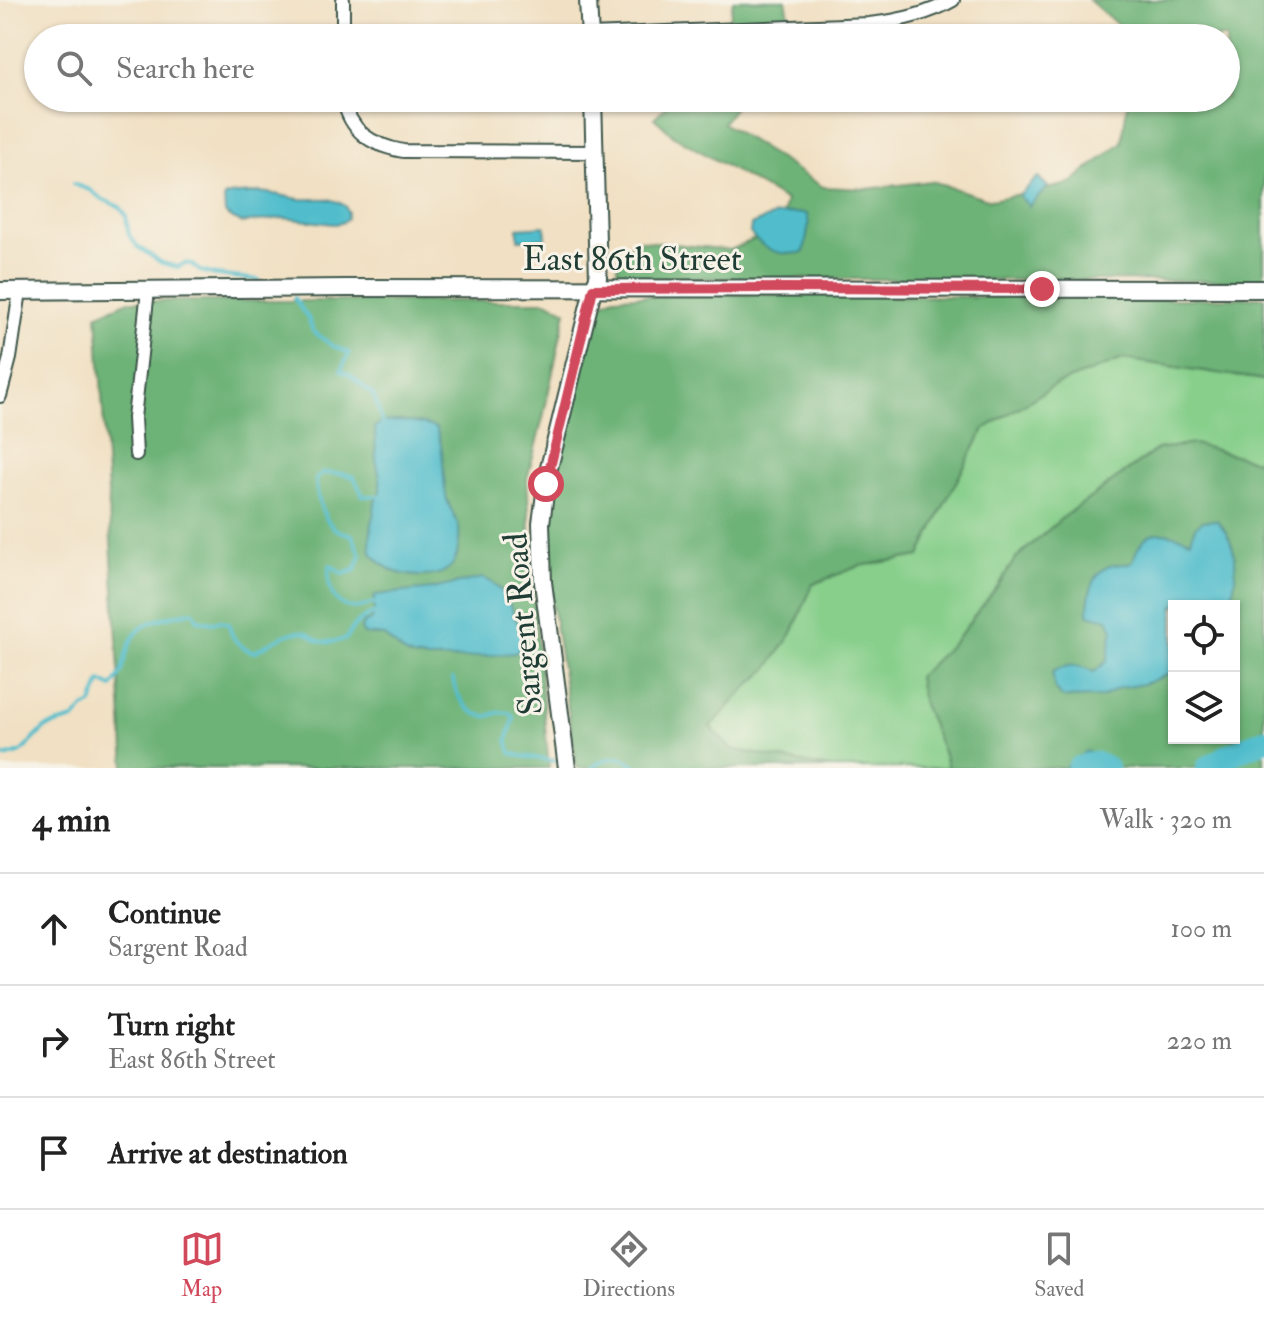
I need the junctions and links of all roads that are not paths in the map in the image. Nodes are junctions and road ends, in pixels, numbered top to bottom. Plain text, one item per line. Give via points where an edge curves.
1 (343, 0) edge
2 (588, 0) edge
3 (953, 0) edge
4 (343, 24) edge
5 (589, 24) edge
6 (857, 24) edge
7 (348, 112) edge
8 (594, 112) edge
9 (596, 152) junction
10 (593, 289) junction
11 (1264, 289) edge
12 (148, 290) junction
13 (0, 291) edge
14 (20, 291) junction
15 (0, 396) edge
16 (136, 454) dead end
17 (567, 768) edge

1 - 4 street
2 - 5 street
3 - 6 street via 911,18
7 - 9 street via 370,140 389,149
8 - 9 street, Sargent Road
9 - 10 street, Sargent Road via 599,269
10 - 11 street, East 86th Street
10 - 12 street, East 86th Street
10 - 17 street, Sargent Road via 548,472 541,523 543,582
12 - 14 street, East 86th Street
12 - 16 street via 134,418
13 - 14 street, East 86th Street
14 - 15 street

